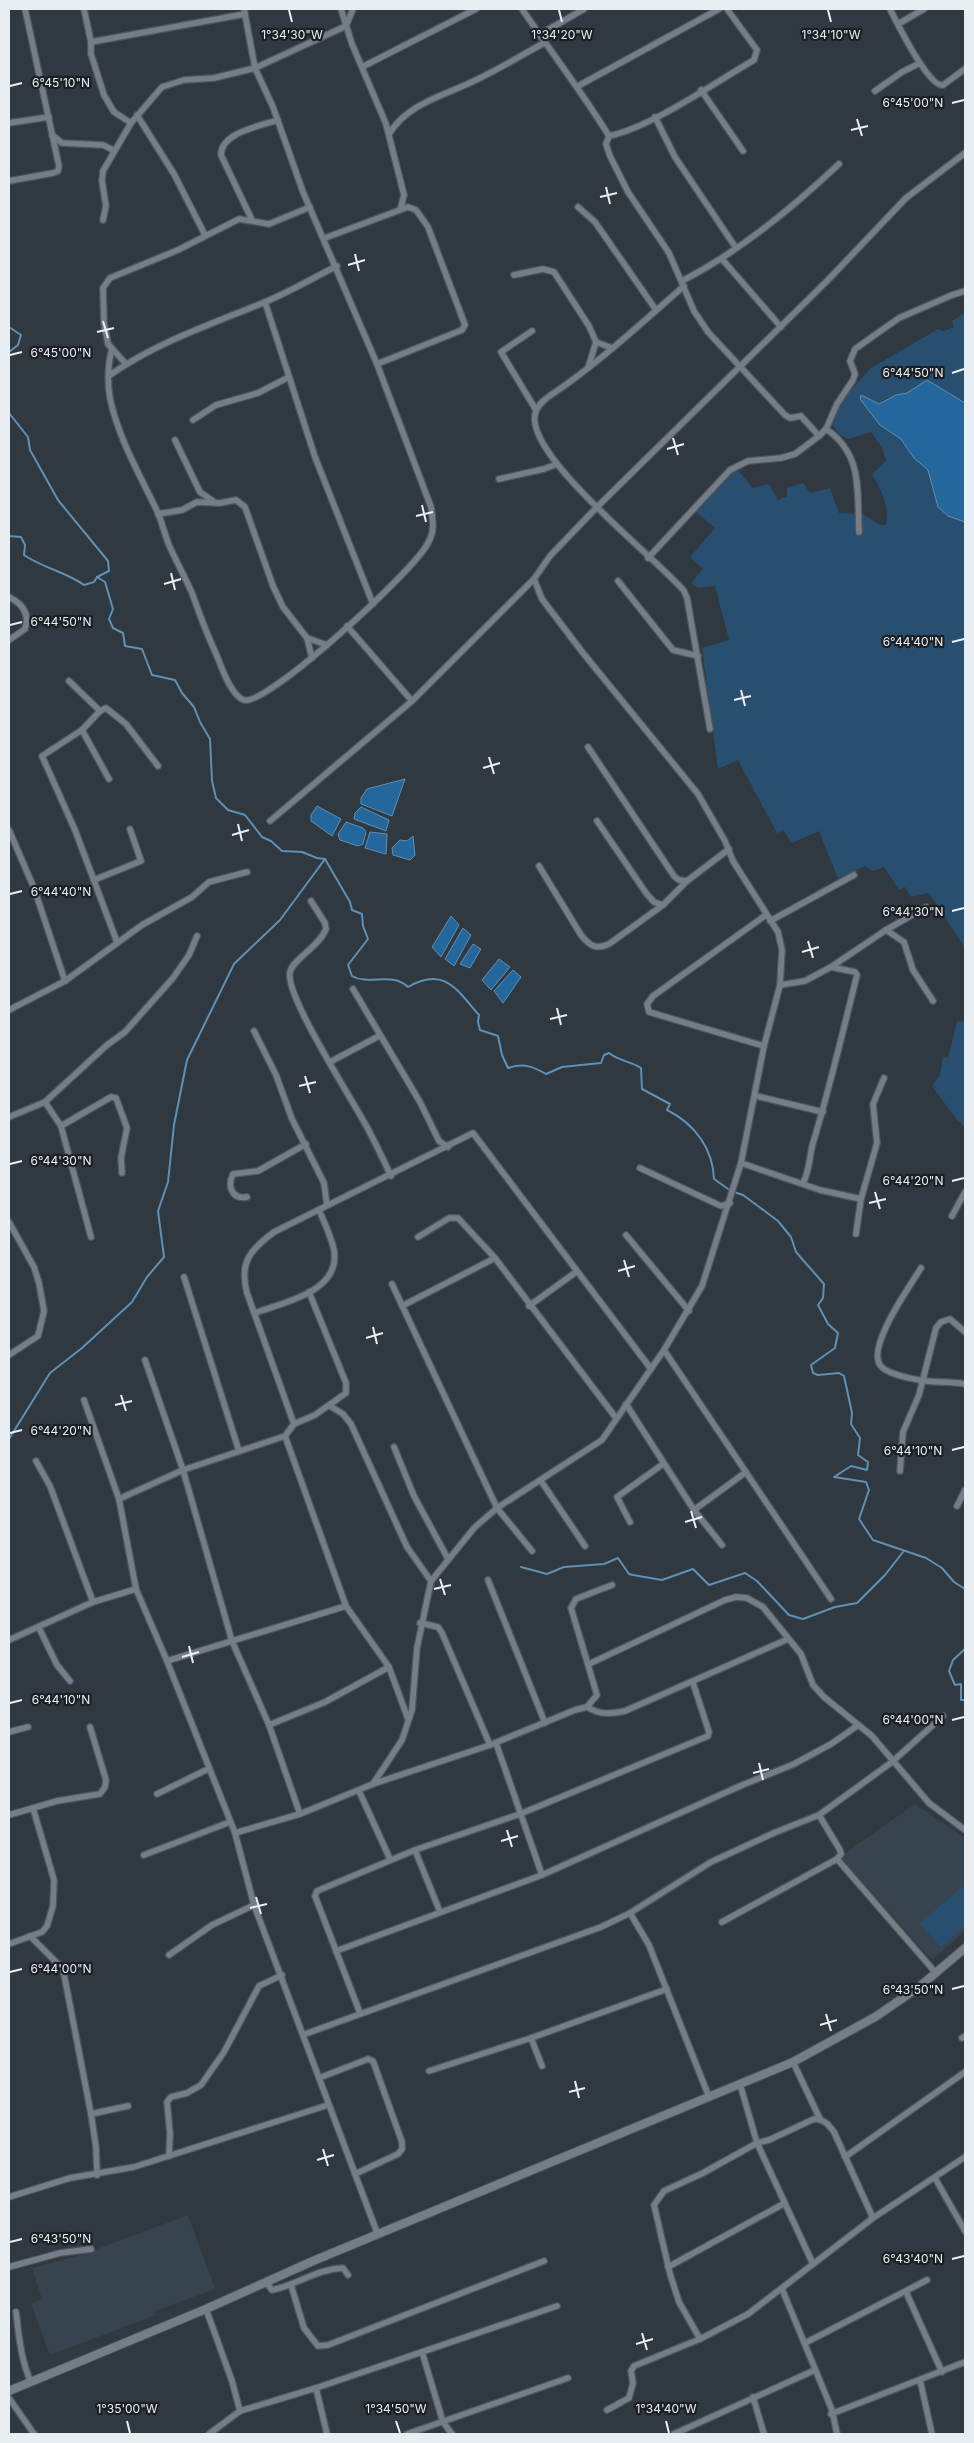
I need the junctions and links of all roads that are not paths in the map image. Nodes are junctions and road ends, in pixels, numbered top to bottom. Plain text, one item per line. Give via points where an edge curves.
1 (25, 9) edge
2 (84, 9) edge
3 (341, 9) edge
4 (353, 9) edge
5 (476, 9) edge
6 (522, 9) edge
7 (584, 9) edge
8 (719, 9) edge
9 (727, 9) edge
10 (890, 9) edge
11 (924, 9) edge
12 (245, 11) edge
13 (898, 24) junction
14 (346, 26) junction
15 (539, 34) junction
16 (91, 42) junction
17 (544, 43) junction
18 (920, 63) junction
19 (362, 67) junction
20 (255, 68) junction
21 (965, 69) edge
22 (578, 86) junction
23 (701, 90) junction
24 (874, 92) dead end
25 (138, 115) junction
26 (48, 117) junction
27 (655, 117) junction
28 (278, 120) junction
29 (131, 122) junction
30 (9, 124) edge
31 (388, 134) junction
32 (52, 136) junction
33 (609, 136) junction
34 (62, 143) junction
35 (55, 148) junction
36 (113, 150) junction
37 (743, 151) dead end
38 (965, 153) edge
39 (839, 164) dead end
40 (9, 181) edge
41 (310, 207) junction
42 (578, 207) dead end
43 (402, 208) junction
44 (103, 220) dead end
45 (252, 220) junction
46 (205, 235) junction
47 (325, 238) junction
48 (736, 248) junction
49 (722, 259) junction
50 (337, 266) junction
51 (514, 275) dead end
52 (683, 284) junction
53 (965, 291) edge
54 (265, 302) junction
55 (656, 310) junction
56 (781, 327) junction
57 (532, 331) dead end
58 (596, 342) junction
59 (612, 348) junction
60 (112, 349) junction
61 (126, 364) junction
62 (377, 364) junction
63 (741, 367) junction
64 (588, 369) junction
65 (110, 375) junction
66 (289, 377) junction
67 (536, 410) junction
68 (193, 420) dead end
69 (826, 429) junction
70 (819, 436) junction
71 (175, 440) dead end
72 (557, 464) junction
73 (499, 479) dead end
74 (220, 503) junction
75 (597, 507) junction
76 (158, 514) junction
77 (859, 532) dead end
78 (648, 558) junction
79 (534, 579) junction
80 (618, 581) dead end
81 (9, 597) edge
82 (373, 604) junction
83 (347, 626) junction
84 (307, 638) junction
85 (9, 640) edge
86 (327, 645) junction
87 (698, 656) junction
88 (312, 658) junction
89 (69, 681) dead end
90 (412, 701) junction
91 (100, 711) junction
92 (710, 729) dead end
93 (82, 730) junction
94 (588, 747) dead end
95 (158, 766) dead end
96 (109, 780) dead end
97 (270, 821) dead end
98 (597, 821) dead end
99 (130, 829) dead end
100 (9, 830) edge
101 (729, 849) junction
102 (539, 866) dead end
103 (247, 872) dead end
104 (854, 876) dead end
105 (94, 880) junction
106 (687, 882) junction
107 (312, 901) dead end
108 (663, 905) junction
109 (926, 907) dead end
110 (766, 914) junction
111 (770, 920) junction
112 (886, 930) junction
113 (197, 936) dead end
114 (117, 942) junction
115 (831, 968) junction
116 (65, 981) junction
117 (780, 985) junction
118 (353, 989) dead end
119 (933, 1001) dead end
120 (9, 1008) edge
121 (254, 1031) dead end
122 (379, 1036) junction
123 (764, 1046) junction
124 (330, 1062) junction
125 (884, 1078) dead end
126 (756, 1096) junction
127 (45, 1102) junction
128 (823, 1112) junction
129 (9, 1117) edge
130 (61, 1126) junction
131 (439, 1141) junction
132 (306, 1144) junction
133 (448, 1147) junction
134 (437, 1152) junction
135 (741, 1163) junction
136 (640, 1168) dead end
137 (122, 1173) dead end
138 (391, 1176) junction
139 (803, 1183) junction
140 (965, 1192) edge
141 (246, 1197) dead end
142 (861, 1199) junction
143 (730, 1203) junction
144 (327, 1205) junction
145 (319, 1210) junction
146 (952, 1216) dead end
147 (9, 1222) edge
148 (856, 1234) dead end
149 (626, 1235) dead end
150 (91, 1237) dead end
151 (418, 1237) dead end
152 (495, 1258) junction
153 (921, 1268) dead end
154 (576, 1272) junction
155 (184, 1277) dead end
156 (392, 1284) dead end
157 (309, 1292) junction
158 (402, 1306) junction
159 (530, 1306) junction
160 (689, 1310) junction
161 (255, 1313) junction
162 (965, 1332) edge
163 (664, 1350) junction
164 (9, 1355) edge
165 (145, 1360) dead end
166 (651, 1369) junction
167 (923, 1381) junction
168 (965, 1384) edge
169 (84, 1400) dead end
170 (626, 1404) junction
171 (330, 1406) junction
172 (616, 1418) junction
173 (294, 1424) junction
174 (285, 1436) junction
175 (394, 1447) dead end
176 (239, 1451) junction
177 (36, 1461) dead end
178 (663, 1464) junction
179 (183, 1470) junction
180 (746, 1472) junction
181 (900, 1472) dead end
182 (541, 1480) junction
183 (965, 1490) edge
184 (119, 1500) junction
185 (957, 1506) dead end
186 (497, 1508) junction
187 (694, 1510) junction
188 (630, 1522) dead end
189 (722, 1545) dead end
190 (585, 1546) dead end
191 (532, 1551) dead end
192 (448, 1558) junction
193 (488, 1580) dead end
194 (431, 1581) junction
195 (612, 1586) dead end
196 (136, 1589) junction
197 (831, 1599) dead end
198 (93, 1602) junction
199 (346, 1606) junction
200 (420, 1623) junction
201 (39, 1628) junction
202 (788, 1639) junction
203 (9, 1640) edge
204 (232, 1641) junction
205 (167, 1661) junction
206 (589, 1664) junction
207 (389, 1667) junction
208 (70, 1681) dead end
209 (693, 1683) junction
210 (587, 1707) junction
211 (943, 1716) dead end
212 (408, 1719) junction
213 (545, 1723) junction
214 (268, 1725) junction
215 (857, 1726) junction
216 (28, 1727) dead end
217 (90, 1727) dead end
218 (9, 1732) edge
219 (493, 1744) junction
220 (892, 1762) junction
221 (208, 1769) junction
222 (373, 1784) junction
223 (359, 1791) junction
224 (157, 1794) dead end
225 (34, 1808) junction
226 (300, 1814) junction
227 (520, 1814) junction
228 (9, 1815) edge
229 (820, 1815) junction
230 (230, 1822) junction
231 (965, 1830) edge
232 (235, 1832) junction
233 (416, 1850) junction
234 (144, 1856) dead end
235 (390, 1859) junction
236 (837, 1859) junction
237 (542, 1875) junction
238 (254, 1905) junction
239 (440, 1912) junction
240 (630, 1913) junction
241 (722, 1922) dead end
242 (30, 1936) junction
243 (9, 1944) edge
244 (965, 1948) edge
245 (336, 1951) junction
246 (169, 1955) dead end
247 (936, 1973) junction
248 (282, 1975) junction
249 (667, 1989) junction
250 (360, 2013) junction
251 (304, 2034) junction
252 (531, 2038) junction
253 (794, 2062) junction
254 (542, 2066) dead end
255 (429, 2071) dead end
256 (965, 2072) edge
257 (319, 2078) junction
258 (740, 2084) junction
259 (709, 2097) junction
260 (328, 2105) junction
261 (128, 2106) dead end
262 (91, 2114) junction
263 (820, 2119) junction
264 (757, 2143) junction
265 (169, 2156) junction
266 (845, 2157) junction
267 (965, 2157) edge
268 (355, 2174) junction
269 (97, 2175) junction
270 (935, 2178) junction
271 (9, 2197) edge
272 (785, 2203) junction
273 (873, 2218) junction
274 (965, 2231) edge
275 (378, 2235) junction
276 (91, 2249) dead end
277 (313, 2261) junction
278 (544, 2261) dead end
279 (813, 2264) junction
280 (9, 2267) edge
281 (668, 2267) junction
282 (319, 2271) junction
283 (348, 2275) dead end
284 (928, 2280) dead end
285 (266, 2282) junction
286 (291, 2285) junction
287 (782, 2289) junction
288 (906, 2292) junction
289 (557, 2306) dead end
290 (206, 2309) junction
291 (16, 2312) dead end
292 (700, 2338) junction
293 (805, 2343) junction
294 (422, 2352) junction
295 (965, 2362) edge
296 (816, 2370) junction
297 (942, 2372) junction
298 (568, 2378) dead end
299 (920, 2380) junction
300 (32, 2382) junction
301 (316, 2388) junction
302 (9, 2391) edge
303 (753, 2397) junction
304 (9, 2398) edge
305 (607, 2410) dead end
306 (240, 2411) junction
307 (831, 2414) junction
308 (443, 2422) junction
309 (34, 2434) edge
310 (209, 2434) edge
311 (326, 2434) edge
312 (407, 2434) edge
313 (452, 2434) edge
314 (674, 2434) edge
315 (764, 2434) edge
316 (837, 2434) edge
317 (932, 2434) edge

1 - 26 street
2 - 16 street
3 - 14 street
4 - 14 street
5 - 19 street
6 - 15 street
7 - 15 street
8 - 22 street
9 - 23 street via 746,32 757,50 756,56
10 - 13 street
11 - 13 street
12 - 16 street
12 - 20 street
13 - 18 street
14 - 19 street
14 - 20 street
15 - 17 street
16 - 29 street via 91,54 104,96 114,112
17 - 22 street
17 - 31 street via 476,80 413,108 394,124
18 - 21 street via 939,86
18 - 24 street
19 - 31 street
20 - 25 street via 162,87
20 - 28 street
22 - 33 street
23 - 27 street
23 - 37 street
25 - 29 street
25 - 46 street via 174,174
26 - 30 street
26 - 32 street
27 - 33 street
27 - 48 street via 675,156
28 - 41 street
28 - 45 street via 238,134 221,148 221,155
29 - 36 street
31 - 43 street via 404,195
32 - 34 street
32 - 35 street
33 - 52 street via 606,144 610,156 628,192 669,253
34 - 35 street
34 - 36 street via 103,145
35 - 40 street via 58,171
36 - 44 street via 103,170 106,206
38 - 56 street via 906,198
39 - 48 street via 775,220
41 - 45 street via 269,224
41 - 47 street
42 - 55 street via 595,222
43 - 47 street
43 - 62 street via 412,207 428,227 465,325 462,330
45 - 46 street via 239,219
46 - 60 street via 106,282 103,288 104,318 108,344
47 - 50 street
48 - 49 street
49 - 52 street
49 - 56 street
50 - 54 street
50 - 62 street
51 - 58 street via 543,269 554,272
52 - 55 street
52 - 63 street via 694,311 708,332
53 - 69 street via 899,318 855,349 850,361 854,380 837,404
54 - 61 street via 184,334
54 - 66 street
55 - 59 street
56 - 63 street
57 - 67 street via 501,352
58 - 59 street
58 - 64 street
59 - 64 street
60 - 61 street
60 - 65 street
61 - 65 street
62 - 82 street via 431,507 434,529 414,564
63 - 70 street via 785,415 790,418 801,416
63 - 75 street
64 - 67 street
65 - 76 street via 110,398 119,426
66 - 68 street via 258,394 216,405
66 - 82 street via 315,457
67 - 72 street via 535,424 540,439
69 - 70 street
69 - 77 street via 840,439 852,457
70 - 78 street via 795,454 748,461 730,470
71 - 74 street via 200,492 209,500
72 - 73 street
72 - 75 street
74 - 76 street via 197,502 182,510
74 - 84 street via 236,500 245,508 273,586
75 - 78 street
75 - 79 street via 550,556
76 - 88 street via 234,693 249,701
78 - 87 street via 684,591
79 - 90 street
79 - 101 street via 542,599 582,653 698,794
80 - 87 street via 673,650
81 - 85 street via 24,608 27,624
82 - 83 street
83 - 86 street
83 - 90 street
84 - 86 street
84 - 88 street
86 - 88 street
87 - 92 street
89 - 91 street
90 - 97 street
91 - 93 street
91 - 95 street via 111,710 126,724
93 - 96 street
93 - 105 street via 41,758
94 - 106 street via 674,876
98 - 108 street via 646,893 654,902
99 - 105 street via 141,861
100 - 116 street via 34,888
101 - 106 street
101 - 110 street via 736,867
102 - 108 street via 589,946 600,948 609,944
103 - 114 street via 209,882 192,897
104 - 111 street
105 - 114 street
106 - 108 street
107 - 124 street via 326,923 326,930 313,949 295,964 290,978 297,1003
109 - 112 street
110 - 111 street
110 - 123 street via 653,996 647,1004 649,1012
111 - 117 street via 781,942
112 - 115 street
112 - 119 street via 904,942 913,970
113 - 127 street via 189,956 152,1004
114 - 116 street
115 - 117 street via 804,980
115 - 128 street via 857,975
116 - 120 street
117 - 123 street
118 - 122 street
121 - 132 street
122 - 124 street
122 - 131 street via 420,1102
123 - 126 street
124 - 138 street
125 - 142 street via 873,1104 877,1142
126 - 128 street
126 - 135 street
127 - 129 street
127 - 130 street
128 - 139 street
130 - 137 street via 111,1097 116,1098 127,1128 121,1158
130 - 150 street
131 - 133 street
131 - 134 street
132 - 141 street via 258,1171 233,1174 230,1186 234,1195
132 - 144 street via 324,1183
133 - 134 street
133 - 154 street via 467,1135 476,1134
134 - 138 street
135 - 139 street
135 - 143 street
136 - 143 street via 721,1206
138 - 144 street
139 - 142 street
140 - 146 street
142 - 148 street
143 - 160 street via 702,1286
144 - 145 street
145 - 157 street via 334,1250 334,1265 328,1278
145 - 161 street via 274,1232 244,1263 243,1277
147 - 164 street via 34,1267 44,1311 38,1336
149 - 160 street
151 - 152 street via 449,1218 458,1218
152 - 158 street
152 - 159 street
153 - 167 street via 882,1336 877,1358 884,1370
154 - 159 street
154 - 166 street
155 - 176 street
156 - 158 street
157 - 161 street
157 - 171 street via 348,1389
158 - 186 street
159 - 172 street
160 - 163 street
161 - 173 street
162 - 167 street via 950,1319 941,1322 931,1344
163 - 166 street
163 - 180 street
165 - 179 street
166 - 170 street
167 - 168 street
167 - 181 street via 903,1432
169 - 184 street
170 - 172 street
170 - 178 street
171 - 173 street
171 - 194 street via 350,1424 407,1547
172 - 182 street via 602,1440
173 - 174 street
174 - 176 street
174 - 199 street
175 - 192 street via 414,1496
176 - 179 street
177 - 198 street via 50,1486
178 - 187 street
178 - 188 street via 617,1497
179 - 184 street
179 - 204 street
180 - 187 street
180 - 197 street
182 - 186 street
182 - 190 street
183 - 185 street
184 - 196 street
186 - 191 street
186 - 192 street
187 - 189 street
192 - 194 street
193 - 213 street
194 - 200 street
195 - 206 street via 576,1599 571,1608
196 - 198 street
196 - 205 street
198 - 201 street
199 - 204 street
199 - 207 street
200 - 212 street via 414,1696
200 - 219 street via 438,1627 442,1633
201 - 203 street
201 - 208 street via 57,1665
202 - 206 street via 763,1607 747,1598 736,1597
202 - 209 street
202 - 215 street via 801,1654 813,1685
204 - 205 street
204 - 214 street
205 - 221 street
206 - 210 street via 597,1695
207 - 212 street
207 - 214 street via 325,1702
209 - 210 street via 625,1711 596,1713
209 - 227 street via 708,1736
210 - 213 street
211 - 220 street
212 - 222 street via 393,1755
213 - 219 street
214 - 226 street
215 - 220 street via 872,1736
215 - 237 street via 794,1764
216 - 218 street
217 - 225 street via 106,1787 92,1797 77,1797
219 - 222 street
219 - 227 street
220 - 229 street
220 - 231 street via 929,1804
221 - 224 street
221 - 230 street
222 - 223 street
223 - 226 street
223 - 235 street
225 - 228 street
225 - 242 street via 54,1880 53,1906 47,1926 42,1932
226 - 232 street
227 - 233 street
227 - 237 street
229 - 236 street via 840,1850
229 - 240 street via 711,1862
230 - 232 street
230 - 234 street
232 - 238 street
233 - 235 street
233 - 239 street
235 - 245 street via 316,1890 315,1896
236 - 241 street
236 - 247 street
237 - 239 street
238 - 246 street via 212,1926
238 - 248 street
239 - 245 street
240 - 249 street via 649,1945
240 - 250 street via 601,1927
242 - 243 street
242 - 262 street via 63,1969
244 - 247 street
245 - 250 street
247 - 253 street via 875,2017
248 - 251 street
248 - 265 street via 259,1986 202,2085 167,2102
249 - 252 street
249 - 259 street
250 - 251 street
251 - 257 street
252 - 254 street
252 - 255 street
253 - 258 street
253 - 263 street
256 - 266 street
257 - 260 street
257 - 268 street via 368,2059 373,2061 402,2149 398,2154
258 - 259 street
258 - 264 street
259 - 275 street
260 - 265 street
260 - 268 street
261 - 262 street
262 - 269 street
263 - 264 street via 814,2118
263 - 266 street via 827,2122 834,2132
264 - 272 street
264 - 281 street via 658,2197 654,2209
265 - 269 street via 134,2168
266 - 273 street
267 - 270 street
268 - 275 street
269 - 271 street via 70,2178
270 - 273 street
270 - 274 street
272 - 279 street
272 - 281 street
273 - 279 street
275 - 277 street
276 - 280 street via 60,2253
277 - 282 street
277 - 285 street
278 - 286 street via 328,2345 318,2346 304,2328
279 - 287 street
281 - 292 street via 680,2302
282 - 283 street via 343,2268
282 - 286 street
284 - 288 street
285 - 286 street via 272,2290
285 - 290 street
287 - 292 street via 748,2314
287 - 293 street
288 - 293 street
288 - 297 street
289 - 294 street
290 - 300 street
290 - 306 street
291 - 300 street via 26,2372
292 - 305 street via 634,2366 629,2398
293 - 296 street
294 - 301 street
294 - 308 street
295 - 297 street
296 - 303 street
296 - 307 street
297 - 299 street
298 - 308 street
299 - 307 street
299 - 317 street
300 - 302 street
301 - 306 street
301 - 311 street
303 - 314 street
303 - 315 street
304 - 309 street
306 - 310 street
307 - 316 street
308 - 312 street
308 - 313 street

